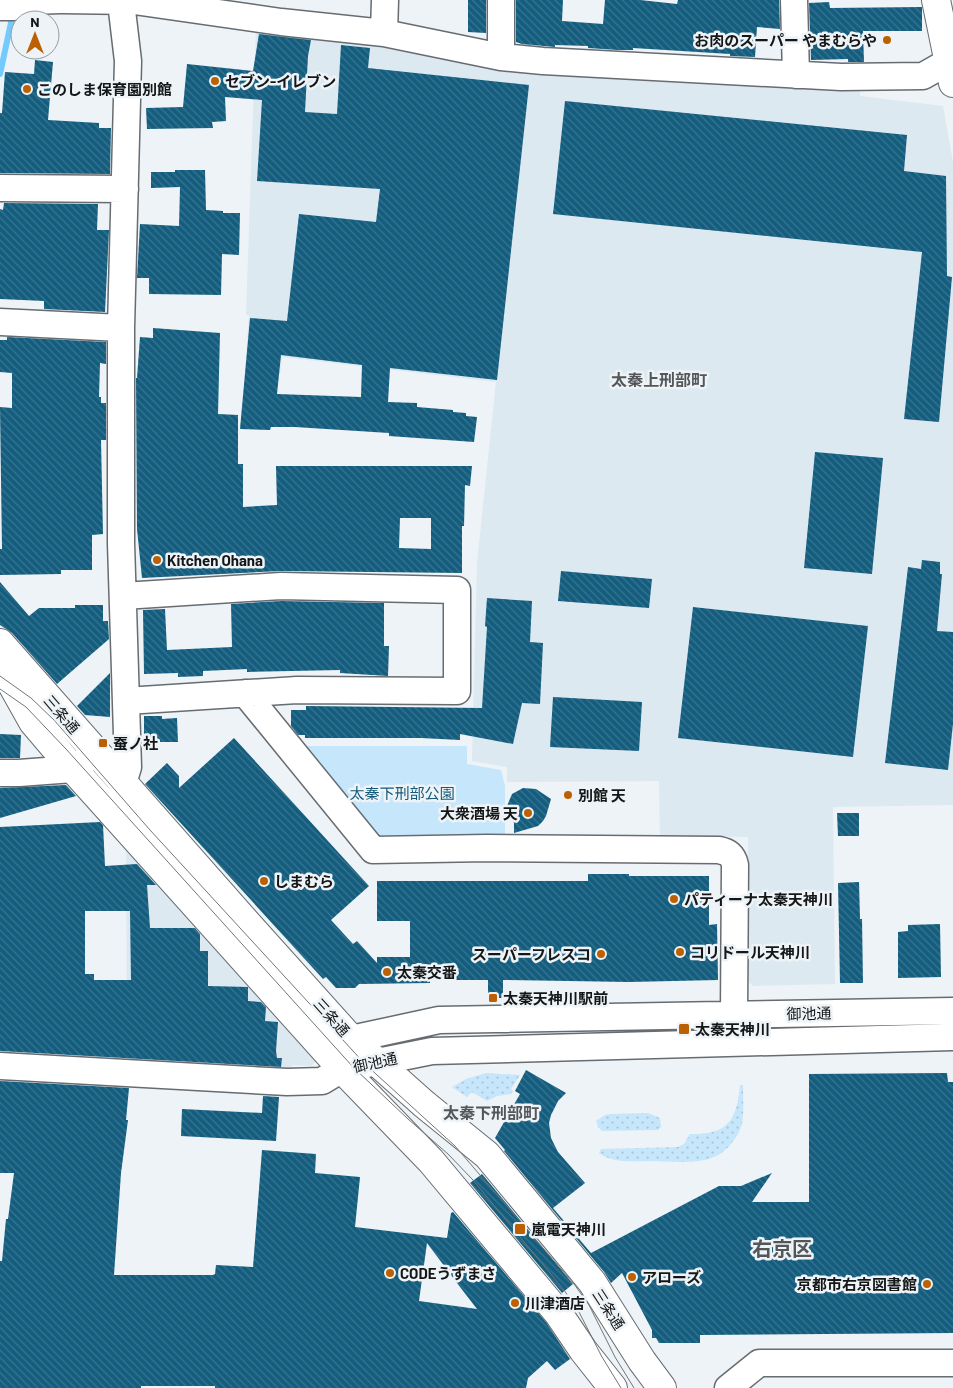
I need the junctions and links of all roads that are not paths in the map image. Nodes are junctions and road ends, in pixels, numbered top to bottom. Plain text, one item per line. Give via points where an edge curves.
1 (60, 0) edge
2 (384, 0) edge
3 (501, 0) edge
4 (794, 0) edge
5 (936, 0) edge
6 (950, 0) edge
7 (130, 1) edge
8 (0, 7) edge
9 (953, 14) edge
10 (384, 33) junction
11 (500, 57) junction
12 (951, 68) edge
13 (796, 75) junction
14 (0, 188) edge
15 (125, 189) junction
16 (0, 322) edge
17 (121, 328) junction
18 (123, 596) junction
19 (0, 643) edge
20 (0, 663) edge
21 (245, 693) junction
22 (126, 701) junction
23 (96, 753) junction
24 (73, 769) junction
25 (0, 773) edge
26 (122, 783) junction
27 (120, 820) junction
28 (953, 1011) edge
29 (734, 1014) junction
30 (953, 1037) edge
31 (352, 1038) junction
32 (376, 1062) junction
33 (0, 1066) edge
34 (342, 1069) junction
35 (953, 1362) edge
36 (610, 1386) edge
37 (662, 1388) edge
38 (728, 1388) edge

1 - 7 street
1 - 8 street
2 - 10 street
3 - 11 street
4 - 13 street
5 - 12 main road
6 - 9 main road
7 - 10 street
7 - 15 street
10 - 11 street
11 - 13 street
12 - 13 street via 923,76
14 - 15 street
15 - 17 street
16 - 17 street
17 - 18 street
18 - 21 street via 281,586 457,590 457,691 297,690
18 - 22 street
19 - 23 main road, 三条通
20 - 24 main road, 三条通 via 34,722
21 - 22 street
21 - 29 street via 373,850 719,850 731,855 735,865
22 - 26 street via 128,767
23 - 24 street
23 - 26 main road, 三条通
24 - 25 street
24 - 27 main road, 三条通
26 - 27 street
26 - 31 main road, 三条通
27 - 34 main road, 三条通
28 - 29 street, 御池通
29 - 31 street, 御池通 via 439,1020
30 - 32 street, 御池通 via 432,1051
31 - 32 main road, 三条通
31 - 34 street, 御池通
32 - 34 street, 御池通
32 - 37 main road, 三条通 via 487,1155 592,1282
33 - 34 street via 287,1082 322,1081
34 - 36 main road, 三条通 via 459,1194 558,1313
35 - 38 street via 758,1362

